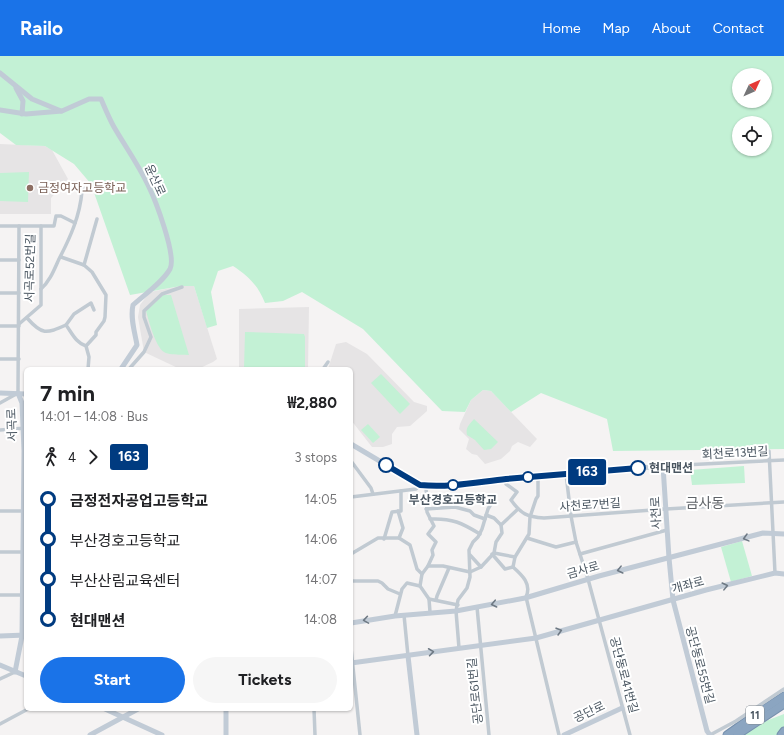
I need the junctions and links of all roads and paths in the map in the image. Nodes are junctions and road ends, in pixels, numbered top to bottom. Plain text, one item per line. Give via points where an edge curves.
1 (0, 73) edge
2 (15, 85) junction
3 (0, 110) edge
4 (62, 111) junction
5 (22, 114) junction
6 (90, 184) dead end
7 (97, 220) dead end
8 (75, 223) junction
9 (0, 226) edge
10 (19, 226) junction
11 (41, 226) junction
12 (61, 257) junction
13 (0, 260) edge
14 (19, 260) junction
15 (84, 265) junction
16 (182, 287) dead end
17 (41, 289) junction
18 (0, 293) edge
19 (19, 293) junction
20 (94, 310) dead end
21 (26, 318) junction
22 (66, 324) junction
23 (19, 325) junction
24 (0, 326) edge
25 (86, 346) junction
26 (0, 359) edge
27 (19, 359) junction
28 (328, 362) dead end
29 (88, 367) edge
30 (122, 367) edge
31 (132, 367) edge
32 (324, 367) edge
33 (0, 393) edge
34 (18, 393) junction
35 (24, 394) edge
36 (0, 403) edge
37 (24, 429) edge
38 (0, 430) edge
39 (353, 445) edge
40 (769, 451) dead end
41 (784, 460) edge
42 (770, 461) junction
43 (353, 465) edge
44 (663, 466) junction
45 (566, 474) junction
46 (538, 476) junction
47 (505, 480) junction
48 (423, 486) junction
49 (400, 490) junction
50 (373, 494) junction
51 (353, 496) edge
52 (784, 502) edge
53 (772, 503) junction
54 (491, 504) dead end
55 (426, 509) junction
56 (518, 509) junction
57 (666, 509) junction
58 (0, 511) edge
59 (24, 511) edge
60 (400, 511) junction
61 (486, 514) junction
62 (571, 516) junction
63 (530, 517) junction
64 (430, 519) junction
65 (485, 519) junction
66 (501, 525) junction
67 (667, 530) junction
68 (774, 533) junction
69 (480, 534) junction
70 (784, 534) edge
71 (384, 538) junction
72 (399, 538) junction
73 (527, 538) junction
74 (576, 542) junction
75 (0, 552) edge
76 (24, 552) edge
77 (353, 553) edge
78 (493, 553) junction
79 (580, 554) junction
80 (470, 555) junction
81 (515, 557) junction
82 (669, 558) junction
83 (428, 566) junction
84 (481, 567) junction
85 (513, 567) junction
86 (449, 568) junction
87 (470, 572) junction
88 (422, 574) junction
89 (775, 574) junction
90 (784, 574) edge
91 (588, 579) junction
92 (353, 581) edge
93 (420, 586) junction
94 (400, 594) junction
95 (0, 595) edge
96 (24, 595) edge
97 (526, 597) junction
98 (429, 599) junction
99 (436, 600) junction
100 (673, 600) junction
101 (458, 605) junction
102 (477, 607) junction
103 (456, 611) junction
104 (430, 612) junction
105 (404, 615) junction
106 (395, 616) junction
107 (599, 620) junction
108 (353, 622) edge
109 (24, 635) edge
110 (0, 636) edge
111 (536, 638) junction
112 (480, 645) junction
113 (459, 648) junction
114 (408, 656) junction
115 (353, 663) edge
116 (0, 665) edge
117 (15, 672) junction
118 (353, 672) edge
119 (24, 675) edge
120 (0, 679) edge
121 (784, 688) edge
122 (784, 696) edge
123 (784, 704) edge
124 (622, 708) junction
125 (24, 711) edge
126 (110, 711) edge
127 (134, 711) edge
128 (226, 711) edge
129 (314, 711) edge
130 (124, 717) junction
131 (0, 724) edge
132 (784, 732) edge
133 (90, 735) edge
134 (162, 735) edge
135 (226, 735) edge
136 (315, 735) edge
137 (360, 735) edge
138 (417, 735) edge
139 (489, 735) edge
140 (559, 735) edge
141 (564, 735) edge
142 (630, 735) edge
143 (710, 735) edge
144 (727, 735) edge
145 (737, 735) edge
146 (781, 735) edge

1 - 2 street
2 - 4 street via 32,99
2 - 5 street via 23,101
3 - 5 street
4 - 5 street
4 - 30 street, 윤산로 via 89,99 101,99 148,185 171,251 171,268 133,305 138,345
6 - 8 street via 82,191
7 - 15 street
8 - 11 street via 56,216 54,226
8 - 12 street
9 - 10 street
10 - 11 street
10 - 14 street, 서곡로
11 - 17 street, 서곡로52번길
12 - 15 street
12 - 17 street
13 - 14 street
14 - 19 street, 서곡로
15 - 25 street via 92,272 106,295 104,321
16 - 31 street via 162,294 144,311 151,337 144,352
17 - 21 street, 서곡로52번길 via 41,305
18 - 19 street
19 - 23 street, 서곡로
20 - 22 street via 91,303 74,314
21 - 22 street via 44,332
21 - 23 street, 서곡로52번길
22 - 25 street via 75,339
23 - 24 street
23 - 27 street, 서곡로
25 - 29 street
26 - 27 street
27 - 34 street, 서곡로
28 - 32 street
33 - 34 street
34 - 35 street
34 - 36 street
34 - 37 street, 서곡로 via 22,403
37 - 38 street
39 - 48 street
40 - 42 street
41 - 42 street, 회천로13번길
42 - 44 street, 회천로13번길
42 - 53 street
43 - 50 street
44 - 45 street
44 - 57 street, 사천로
45 - 46 street
45 - 62 street
46 - 47 street
46 - 63 street via 538,496
47 - 48 street
47 - 56 street via 506,484 517,492 511,500
48 - 49 street
48 - 55 street
49 - 50 street
49 - 60 street
50 - 51 street
52 - 53 street, 사천로7번길
53 - 57 street, 사천로7번길
53 - 68 street
54 - 61 street
55 - 64 street
55 - 65 street via 455,507
56 - 63 street
56 - 66 street
57 - 62 street, 사천로7번길
57 - 67 street, 사천로
58 - 59 street
59 - 76 street, 서곡로
60 - 71 street via 392,512
60 - 72 street via 403,528
61 - 65 street
61 - 66 street
62 - 63 street, 사천로7번길
62 - 74 street
63 - 73 street
64 - 69 street via 445,518 463,524
64 - 83 street via 434,526 428,534 436,542
65 - 69 street
66 - 78 street via 502,533
67 - 79 street
67 - 82 street, 사천로
68 - 70 street, 금사로
68 -> 82 street, 금사로 via 763,533
68 - 89 street
69 - 80 street via 472,542
71 - 72 street
71 - 77 street via 378,538
72 - 88 street via 410,545 417,569
73 - 74 street via 556,547
73 - 81 street
74 - 79 street
75 - 76 street
76 - 96 street, 서곡로
78 - 81 street
78 - 84 street
78 - 85 street via 505,569
79 - 91 street
80 - 84 street
80 - 87 street
81 - 85 street
82 -> 91 street, 금사로
82 - 100 street, 사천로
83 - 86 street
83 - 88 street
84 - 87 street
85 - 97 street via 525,578 528,589
86 - 87 street
86 - 99 street
87 - 101 street via 468,588 458,600
88 - 93 street
89 - 90 street, 개좌로
100 -> 89 street, 개좌로
91 - 97 street, 금사로
91 - 107 street
92 - 94 street via 378,581
93 - 94 street via 407,583
93 - 98 street
94 - 106 street
95 - 96 street
96 - 109 street, 서곡로
97 -> 102 street, 금사로
97 - 111 street
98 - 99 street
98 - 104 street
99 - 101 street
100 - 107 street, 개좌로
100 - 143 street, 공단동로55번길
101 - 103 street
102 - 103 street, 금사로
102 - 112 street
103 - 104 street, 금사로
103 - 113 street
104 - 105 street, 금사로
105 - 106 street, 금사로
105 - 114 street
106 -> 108 street, 금사로
111 -> 107 street, 개좌로
107 - 124 street, 공단동로41번길
109 - 110 street
109 - 117 street, 서곡로
111 - 112 street, 개좌로
111 - 140 street
112 - 113 street, 개좌로
112 - 139 street, 공단로61번길
114 -> 113 street, 개좌로
114 - 115 street, 개좌로
114 - 138 street
116 - 117 street
117 - 119 street
117 - 120 street
118 - 137 street
121 - 143 street via 736,721
122 - 144 highway, 11
123 - 145 highway, 11
124 - 141 street, 공단로
124 - 142 street, 공단동로41번길
125 - 131 street
126 - 130 street
127 - 130 street
128 - 135 street
129 - 136 street
130 - 133 street
130 - 134 street
132 - 146 highway

